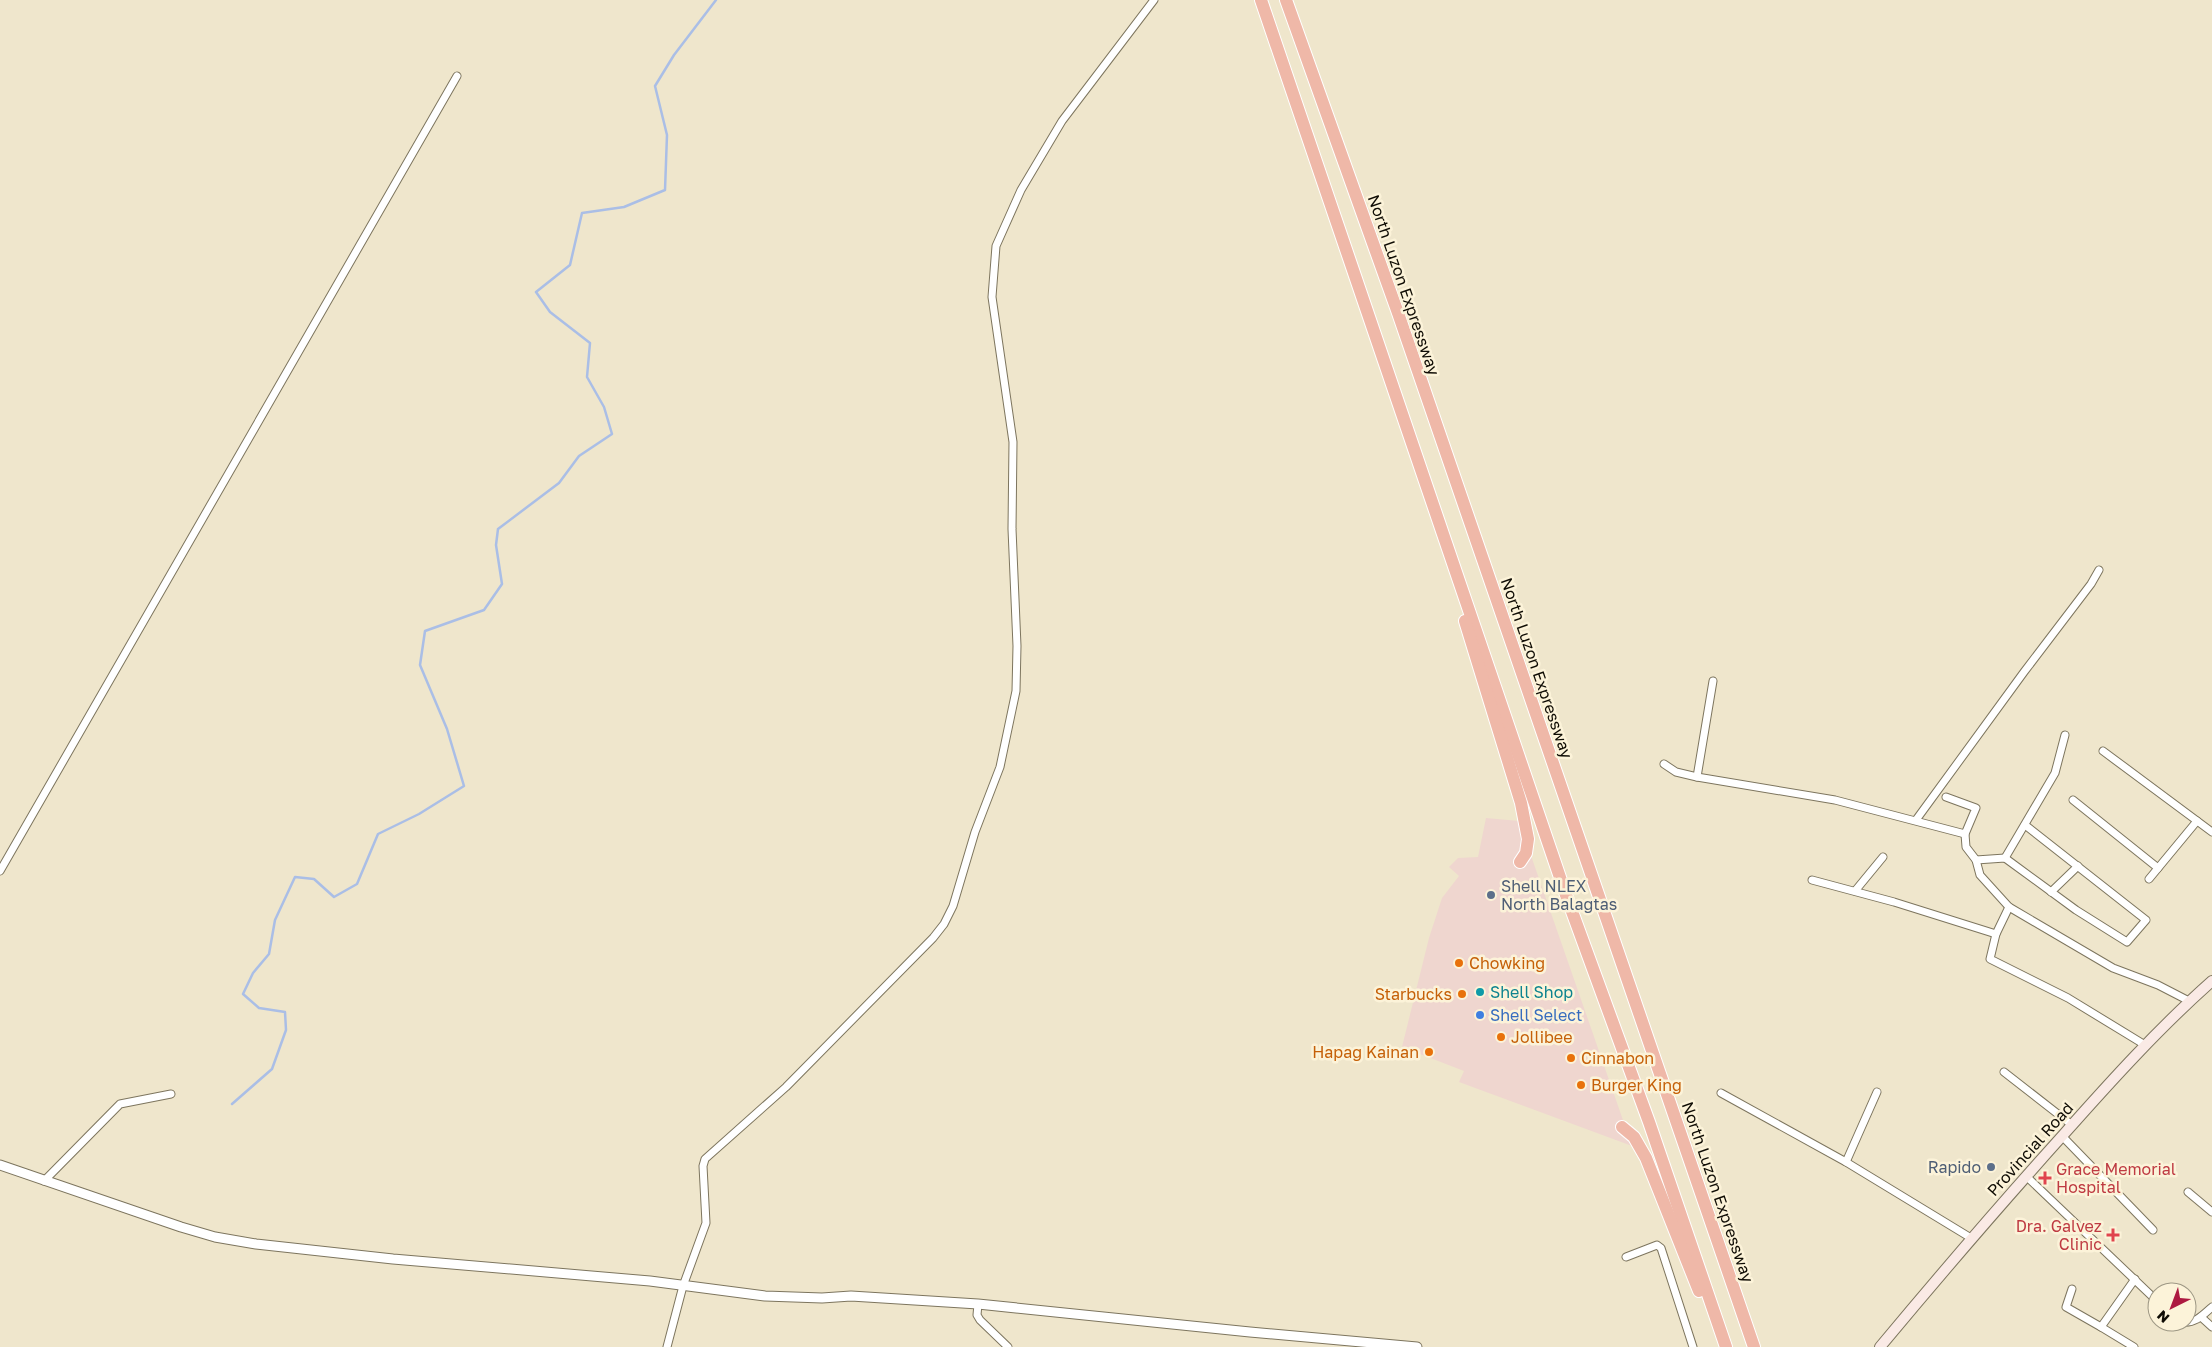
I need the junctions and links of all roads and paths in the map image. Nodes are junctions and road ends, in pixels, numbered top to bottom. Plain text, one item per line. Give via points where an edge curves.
1 (1154, 0) edge
2 (1261, 0) edge
3 (1286, 0) edge
4 (457, 76) dead end
5 (2099, 570) dead end
6 (1457, 572) junction
7 (1712, 681) dead end
8 (2065, 735) dead end
9 (2103, 751) dead end
10 (1664, 764) dead end
11 (1697, 777) junction
12 (1946, 797) dead end
13 (2073, 800) dead end
14 (1916, 820) junction
15 (2197, 821) junction
16 (2025, 825) junction
17 (2212, 832) edge
18 (1965, 834) junction
19 (1883, 857) dead end
20 (2005, 858) junction
21 (1976, 860) junction
22 (1520, 862) dead end
23 (2078, 866) junction
24 (2158, 868) junction
25 (0, 871) edge
26 (2149, 879) dead end
27 (1812, 880) dead end
28 (1855, 891) junction
29 (2051, 892) junction
30 (2009, 907) junction
31 (1996, 934) junction
32 (2212, 981) edge
33 (2189, 1001) junction
34 (2145, 1045) junction
35 (2004, 1072) dead end
36 (1877, 1092) dead end
37 (1721, 1093) dead end
38 (171, 1094) dead end
39 (2072, 1125) junction
40 (1622, 1128) dead end
41 (2062, 1136) junction
42 (1846, 1162) junction
43 (0, 1165) edge
44 (2026, 1176) junction
45 (44, 1182) junction
46 (2188, 1192) dead end
47 (2212, 1212) edge
48 (2153, 1230) dead end
49 (1971, 1238) junction
50 (1626, 1257) dead end
51 (2135, 1279) junction
52 (683, 1286) junction
53 (2072, 1289) dead end
54 (2147, 1291) edge
55 (978, 1304) junction
56 (2212, 1307) edge
57 (2201, 1317) junction
58 (2197, 1319) edge
59 (2212, 1327) edge
60 (2101, 1328) junction
61 (2129, 1346) edge
62 (667, 1347) edge
63 (1008, 1347) edge
64 (1417, 1347) edge
65 (1693, 1347) edge
66 (1724, 1347) edge
67 (1754, 1347) edge
68 (1880, 1347) edge

1 - 52 street via 1062,121 1021,190 996,246 992,297 1013,442 1016,690 1000,767 975,832 953,906 933,938 786,1088 705,1159 706,1223
2 - 6 highway
3 - 67 highway, North Luzon Expressway via 1398,313
4 - 25 street
5 - 14 street
6 - 22 highway via 1470,638 1525,817 1528,839 1526,853
6 - 66 highway
7 - 11 street
8 - 16 street via 2055,773
9 - 15 street
10 - 11 street via 1676,772
11 - 14 street via 1834,800
12 - 18 street via 1976,808
13 - 24 street
14 - 18 street
15 - 17 street
15 - 24 street
16 - 20 street
16 - 23 street
18 - 21 street via 1966,848
19 - 28 street
20 - 21 street
20 - 29 street
21 - 30 street via 1980,875
23 - 29 street
23 - 29 street via 2146,920 2127,942
24 - 26 street
27 - 28 street
28 - 31 street
30 - 31 street
30 - 33 street via 2113,968
31 - 34 street via 1990,959 2068,998
32 - 33 main road, Provincial Road
33 - 34 main road, Provincial Road
34 - 39 main road, Provincial Road
35 - 39 street
36 - 42 street
37 - 42 street
38 - 45 street via 120,1104
39 - 41 main road, Provincial Road
40 - 66 highway via 1634,1137 1655,1177
41 - 44 main road, Provincial Road
41 - 48 street
42 - 49 street
43 - 45 street
44 - 49 main road, Provincial Road
44 - 51 street
45 - 52 street via 180,1227 236,1241
46 - 47 street
49 - 68 main road, Provincial Road
50 - 65 street via 1657,1245 1661,1248
51 - 54 street
51 - 60 street
52 - 55 street via 773,1296 851,1296
52 - 62 street
53 - 60 street via 2066,1307
55 - 63 street via 980,1320
55 - 64 street
56 - 57 street
57 - 58 street
57 - 59 street
60 - 61 street

